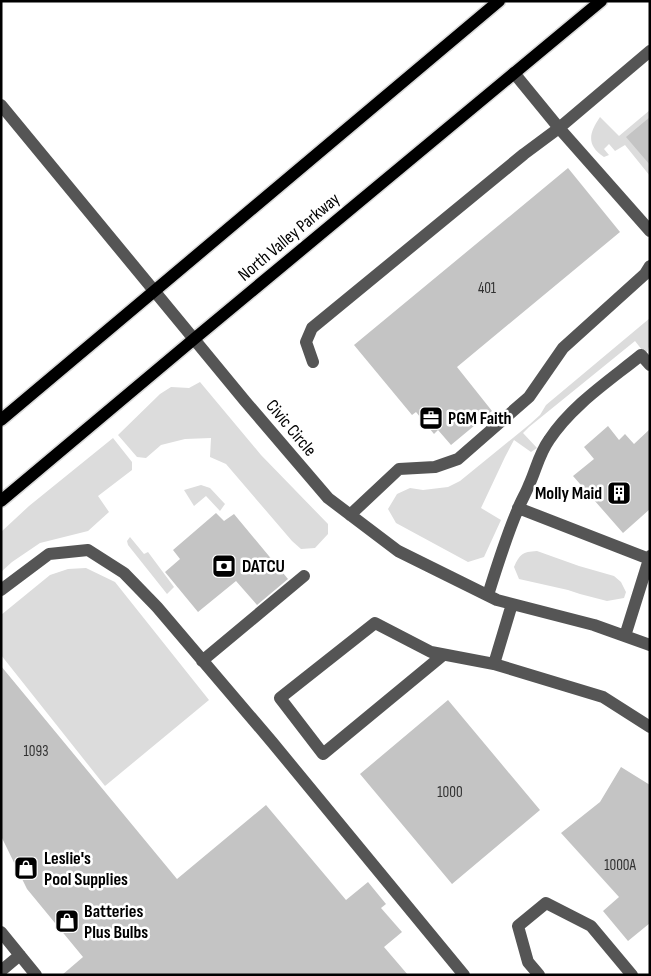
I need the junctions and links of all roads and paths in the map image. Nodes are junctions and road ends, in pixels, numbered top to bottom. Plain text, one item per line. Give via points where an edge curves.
1 (499, 1) edge
2 (601, 1) edge
3 (650, 51) edge
4 (514, 73) junction
5 (3, 110) edge
6 (559, 128) junction
7 (650, 231) edge
8 (650, 266) edge
9 (154, 291) junction
10 (194, 339) junction
11 (313, 362) dead end
12 (650, 365) edge
13 (1, 420) edge
14 (1, 501) edge
15 (518, 508) junction
16 (350, 515) junction
17 (649, 557) edge
18 (304, 576) dead end
19 (1, 590) edge
20 (488, 595) junction
21 (512, 604) junction
22 (625, 636) junction
23 (650, 645) edge
24 (443, 654) junction
25 (202, 662) junction
26 (494, 664) junction
27 (650, 727) edge
28 (1, 932) edge
29 (20, 955) junction
30 (1, 971) edge
31 (36, 975) edge
32 (464, 975) edge
33 (539, 975) edge
34 (632, 975) edge

1 - 9 main road
2 - 4 main road, North Valley Parkway
3 - 6 street
4 - 6 street
4 - 10 main road, North Valley Parkway
5 - 9 street, Civic Circle
6 - 7 street
6 - 11 street via 312,328 306,342
8 - 16 street via 563,348 529,397 458,459 435,467 399,469
9 - 10 street, Civic Circle
9 - 13 main road
10 - 14 main road, North Valley Parkway
10 - 16 street, Civic Circle via 328,498
12 - 15 street via 641,355 582,403 558,428 543,450
15 - 17 street
15 - 20 street
16 - 20 street, Civic Circle via 398,551
17 - 22 street
18 - 25 street
19 - 25 street via 49,554 88,550 124,573
20 - 21 street, Civic Circle
21 - 22 street, Civic Circle
21 - 26 street
22 - 23 street, Civic Circle
24 - 24 street via 430,652 375,623 280,698 323,754
24 - 26 street
25 - 32 street
26 - 27 street via 603,697
28 - 29 street
29 - 30 street
29 - 31 street
33 - 34 street via 528,962 518,926 546,903 591,926

